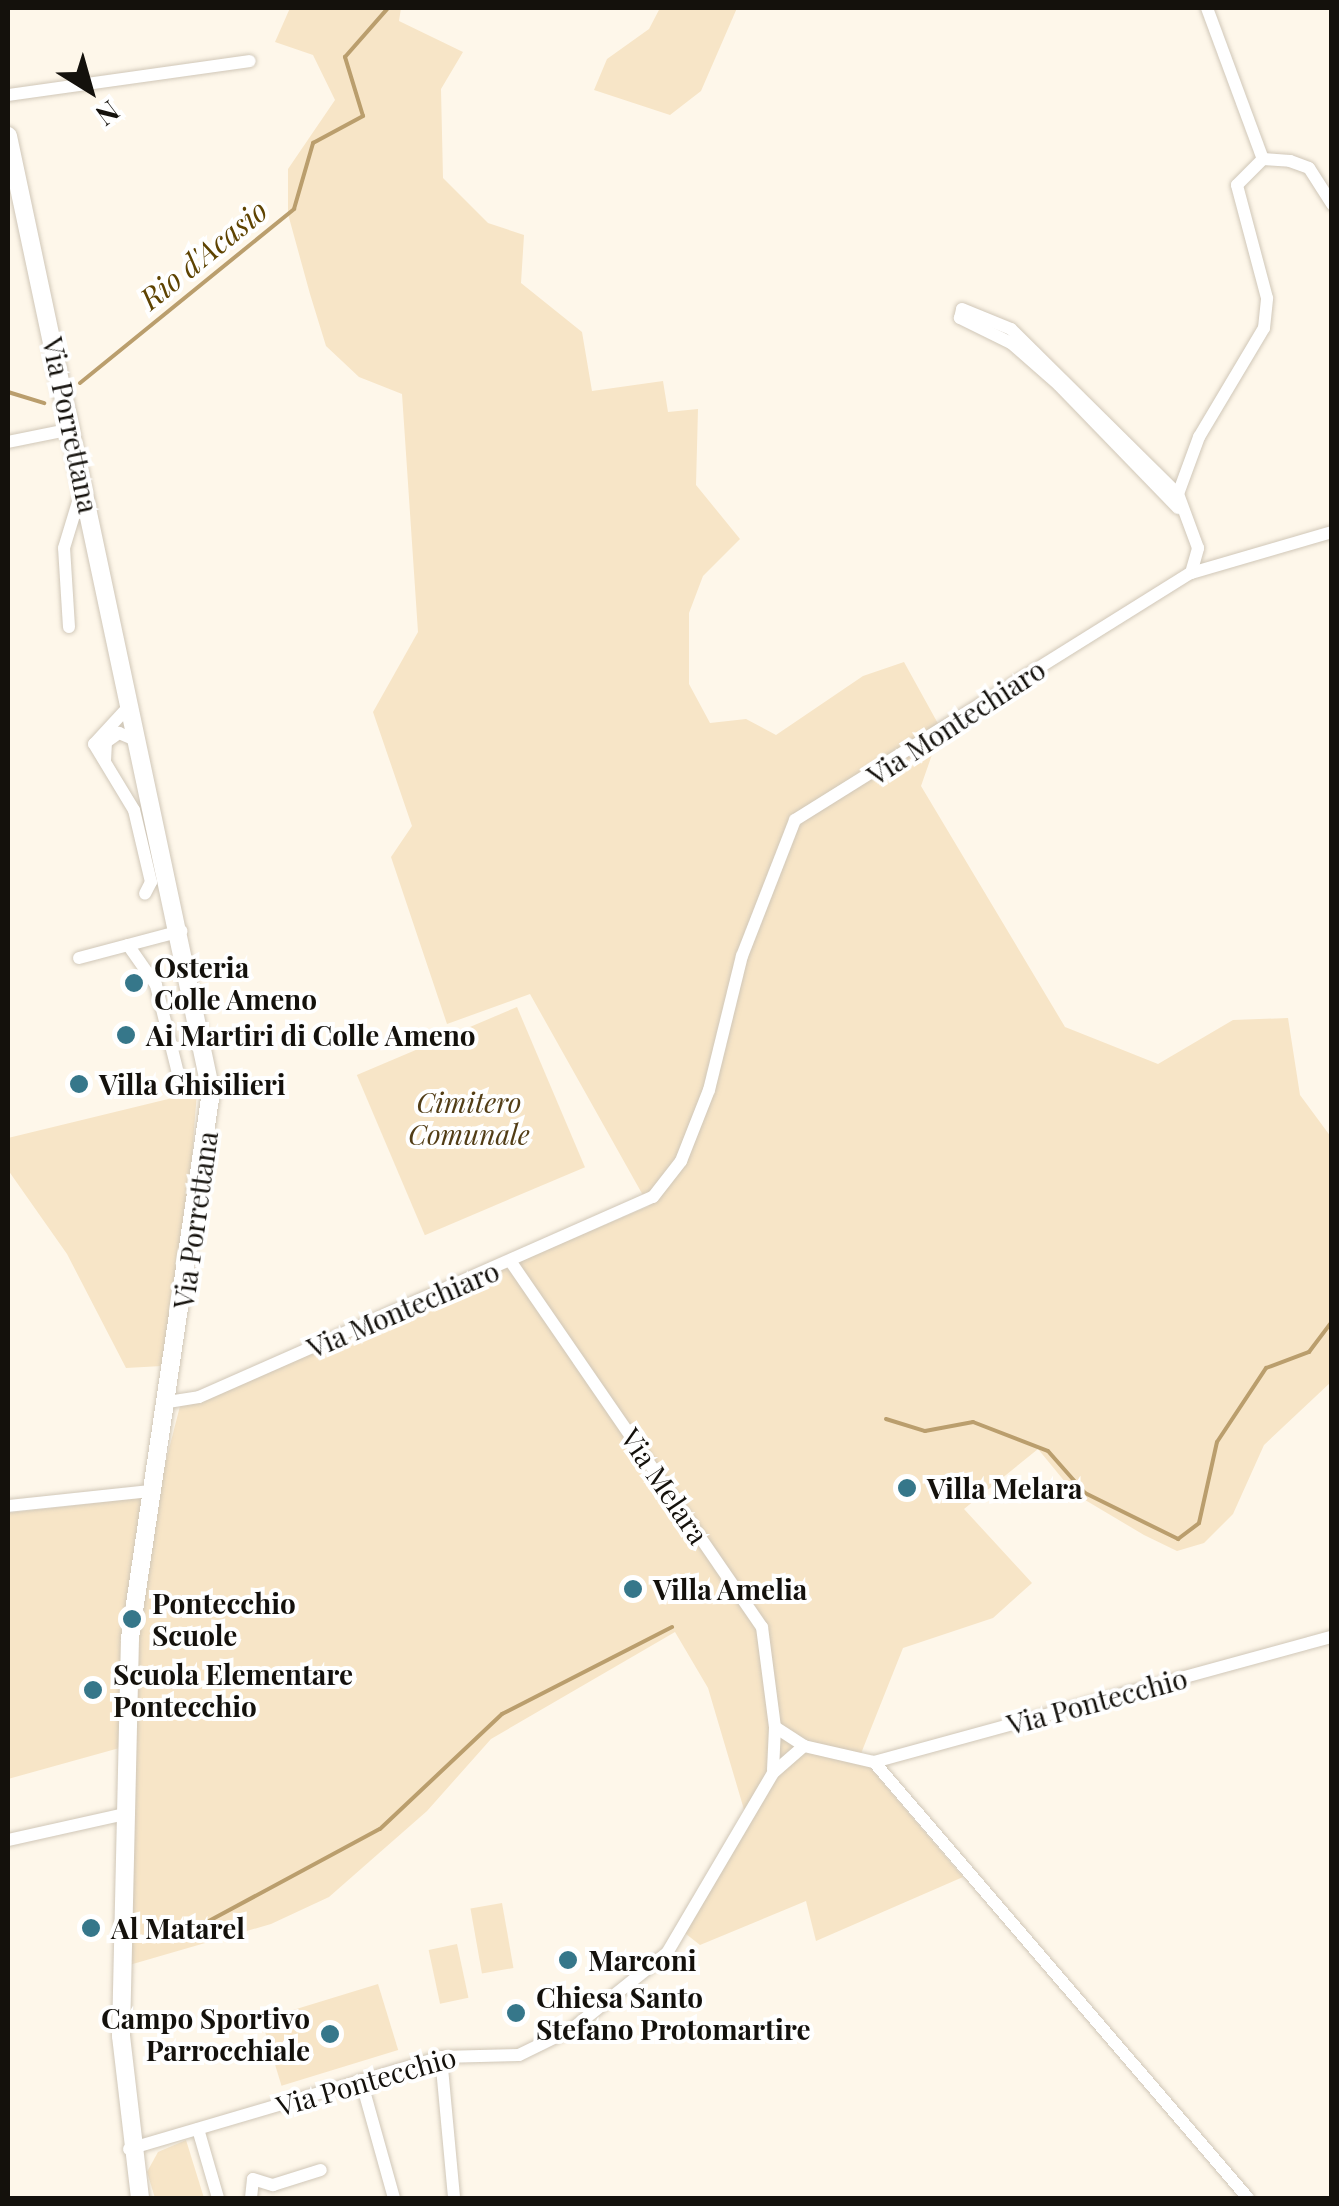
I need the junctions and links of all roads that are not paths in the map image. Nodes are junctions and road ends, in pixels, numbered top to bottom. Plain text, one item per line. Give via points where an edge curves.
1 (1207, 8) edge
2 (250, 61) dead end
3 (8, 95) edge
4 (8, 136) edge
5 (1263, 158) junction
6 (1332, 204) edge
7 (72, 429) junction
8 (8, 442) edge
9 (84, 485) junction
10 (1178, 494) junction
11 (1180, 510) junction
12 (1332, 532) edge
13 (1191, 572) junction
14 (70, 627) dead end
15 (130, 705) junction
16 (131, 733) junction
17 (109, 774) junction
18 (145, 894) dead end
19 (182, 932) junction
20 (128, 946) junction
21 (78, 958) dead end
22 (178, 1077) dead end
23 (510, 1262) junction
24 (168, 1402) junction
25 (151, 1491) junction
26 (8, 1506) edge
27 (1332, 1636) edge
28 (776, 1727) junction
29 (804, 1746) junction
30 (874, 1762) junction
31 (773, 1773) junction
32 (125, 1814) junction
33 (8, 1840) edge
34 (441, 2057) junction
35 (361, 2080) junction
36 (198, 2129) junction
37 (129, 2149) junction
38 (321, 2170) dead end
39 (271, 2192) edge
40 (244, 2197) edge
41 (140, 2198) edge
42 (218, 2198) edge
43 (394, 2198) edge
44 (454, 2198) edge
45 (1248, 2198) edge

1 - 5 street
2 - 3 street
4 - 7 main road, Via Porrettana
5 - 6 street via 1309,168
5 - 10 street via 1237,185 1266,298 1264,328 1199,437
7 - 8 street
7 - 9 main road, Via Porrettana
9 - 14 street via 64,548
9 - 15 main road, Via Porrettana
10 - 11 street
10 - 11 street via 1012,329 962,310 960,318 1011,343 1059,385
11 - 13 street via 1198,548
12 - 13 street, Via Montechiaro
13 - 23 street, Via Montechiaro via 795,820 742,956 734,1014 681,1161 653,1197
15 - 16 main road, Via Porrettana
15 - 17 street via 96,736
16 - 17 street via 106,742
16 - 19 main road, Via Porrettana
17 - 18 street via 134,810 152,882
19 - 20 street
19 - 24 main road, Via Porrettana via 210,1092
20 - 21 street
20 - 22 street via 156,985
23 - 24 street, Via Montechiaro via 199,1397
23 - 28 street, Via Melara via 762,1627
24 - 25 main road, Via Porrettana
25 - 26 street
25 - 32 main road, Via Porrettana via 130,1638
27 - 30 street, Via Pontecchio
28 - 29 street
28 - 31 street, Via Melara
29 - 30 street, Via Pontecchio
29 - 31 street
30 - 45 street via 881,1782
31 - 34 street, Via Pontecchio via 667,1953 621,1996 519,2055
32 - 33 street
32 - 37 main road, Via Porrettana
34 - 35 street, Via Pontecchio
34 - 44 street
35 - 36 street, Via Pontecchio
35 - 43 street
36 - 37 street, Via Pontecchio
36 - 42 street
37 - 41 main road, Via Porrettana
38 - 39 street
39 - 40 street via 252,2179

